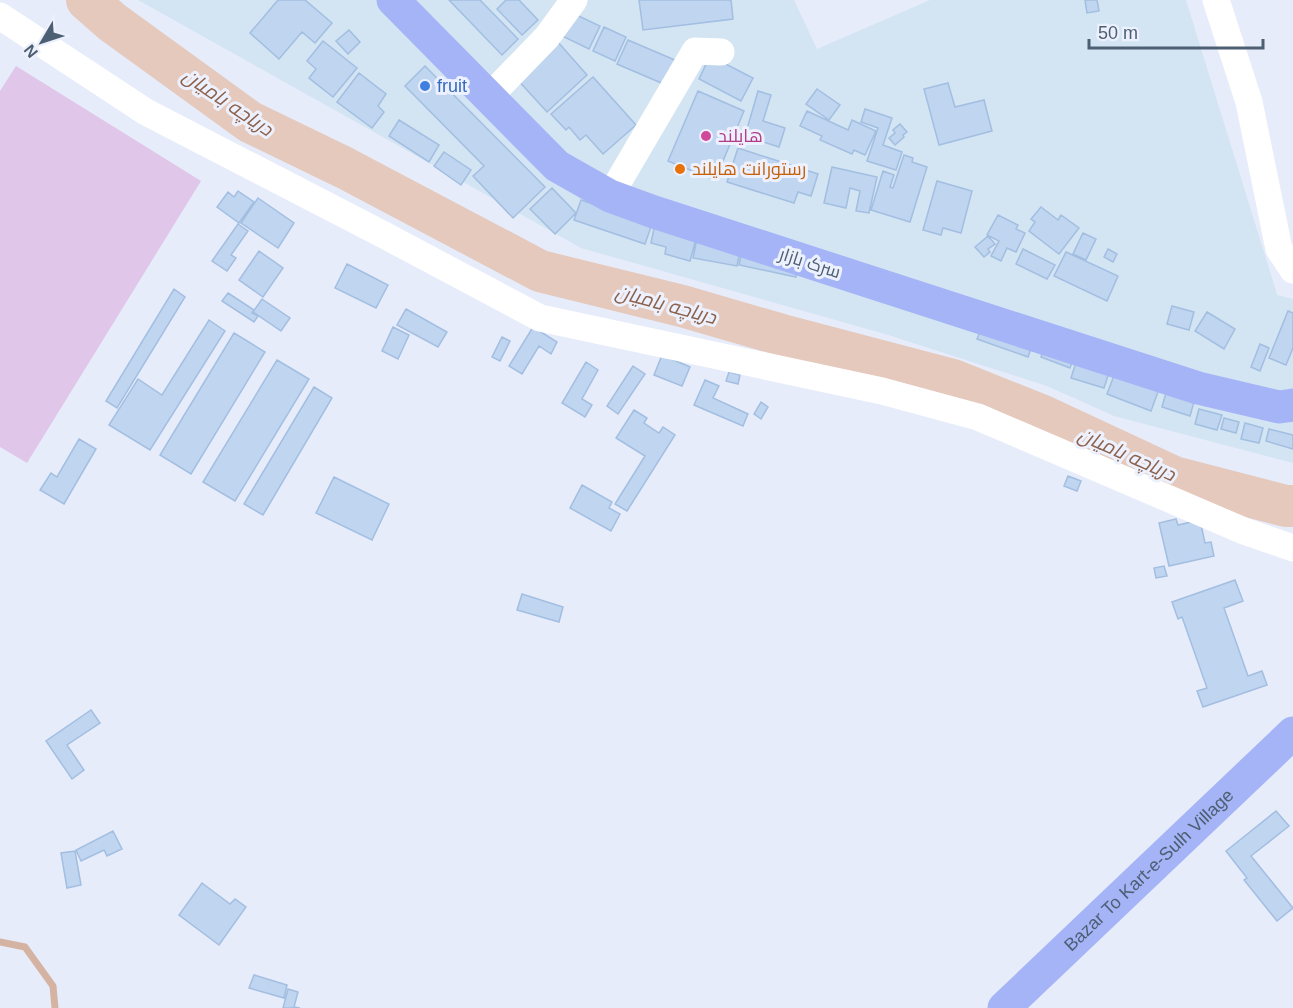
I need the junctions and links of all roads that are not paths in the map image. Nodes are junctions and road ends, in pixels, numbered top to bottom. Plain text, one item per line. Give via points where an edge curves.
1 (393, 0) edge
2 (574, 0) edge
3 (1216, 0) edge
4 (0, 16) edge
5 (721, 52) dead end
6 (489, 97) junction
7 (610, 196) junction
8 (1293, 270) edge
9 (1293, 405) edge
10 (1293, 548) edge
11 (1293, 733) edge
12 (1004, 1008) edge

1 - 6 main road, سرک بازار
2 - 6 street via 547,38
3 - 8 street via 1249,102 1279,249
4 - 10 street via 146,112 540,318 882,391 978,417 1244,531
5 - 7 street via 695,51
6 - 7 main road, سرک بازار via 557,166
7 - 9 main road, سرک بازار via 1198,388 1279,407
11 - 12 main road, Bazar To Kart-e-Sulh Village

